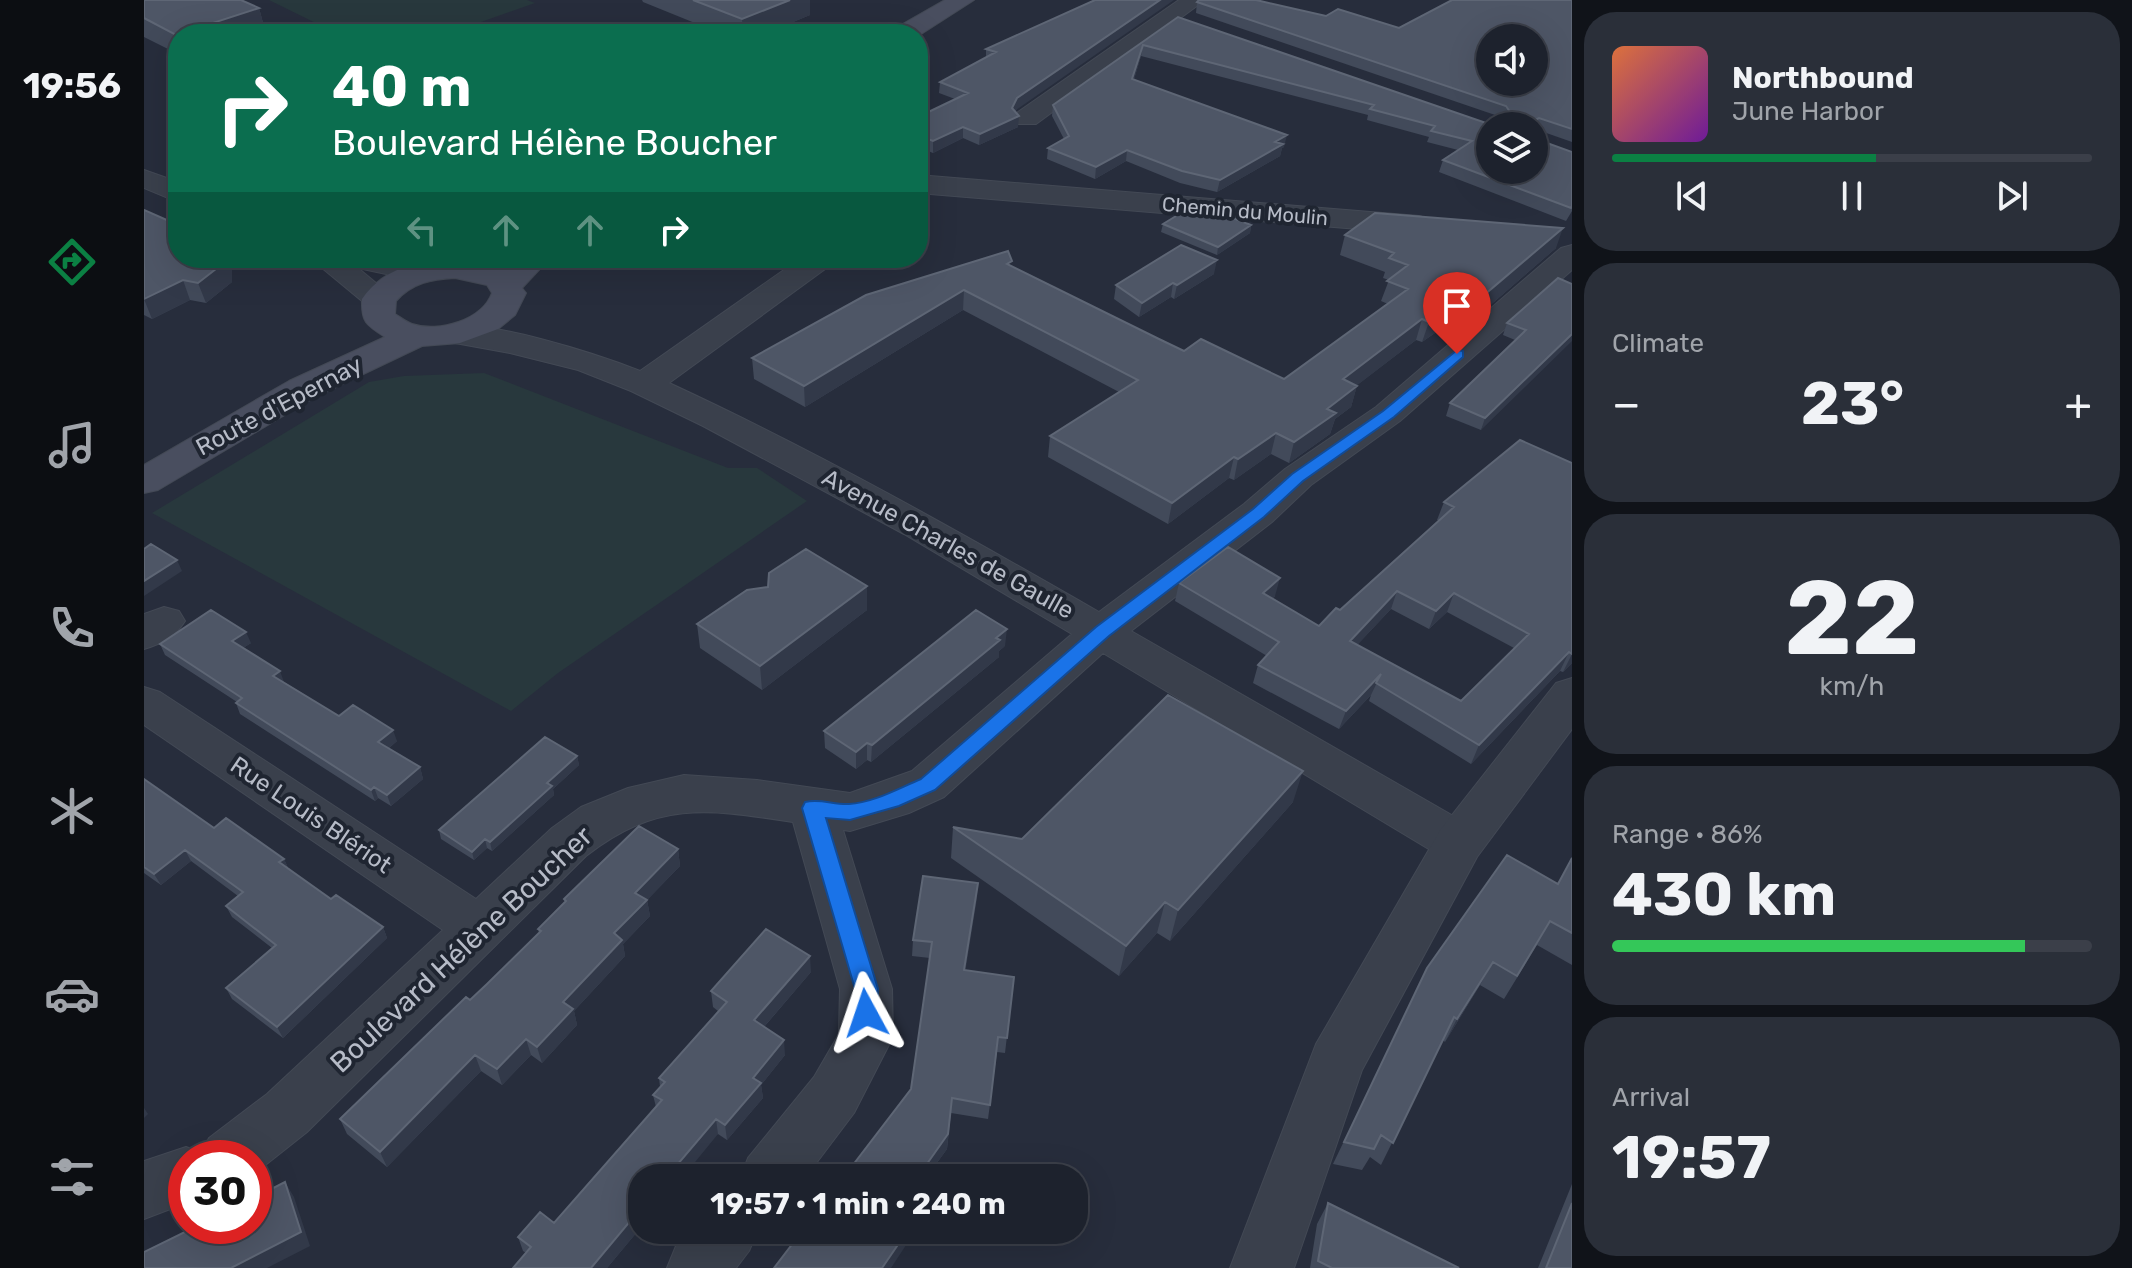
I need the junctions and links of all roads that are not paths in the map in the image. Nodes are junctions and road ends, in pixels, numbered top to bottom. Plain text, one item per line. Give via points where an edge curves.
1 (962, 0) edge
2 (1194, 0) edge
3 (1172, 15) junction
4 (920, 24) edge
5 (1201, 25) edge
6 (1027, 118) dead end
7 (144, 178) edge
8 (928, 186) edge
9 (168, 189) edge
10 (1445, 227) edge
11 (1567, 242) edge
12 (336, 268) edge
13 (401, 268) edge
14 (515, 268) edge
15 (807, 268) edge
16 (419, 272) junction
17 (494, 279) edge
18 (379, 309) junction
19 (456, 334) junction
20 (416, 336) junction
21 (590, 363) junction
22 (643, 384) junction
23 (144, 465) edge
24 (144, 481) edge
25 (1102, 631) junction
26 (1572, 695) edge
27 (144, 703) edge
28 (813, 808) junction
29 (1459, 843) junction
30 (479, 928) junction
31 (252, 1140) edge
32 (780, 1164) edge
33 (168, 1181) edge
34 (144, 1190) edge
35 (717, 1244) edge
36 (698, 1268) edge
37 (1262, 1268) edge

1 - 4 main road
2 - 3 street
3 - 5 street
3 - 6 street
7 - 9 street
8 - 10 street, Chemin du Moulin
11 - 25 street, Boulevard Hélène Boucher via 1388,414 1298,477
12 - 18 street
13 - 16 street
14 - 17 main road
15 - 22 street
16 - 17 main road
16 - 18 main road, Route d'Epernay via 400,280
17 - 19 main road via 491,321
17 - 21 street, Avenue Charles de Gaulle
18 - 20 main road via 399,332
18 - 23 main road, Route d'Epernay via 323,361
19 - 20 main road
19 - 21 street, Avenue Charles de Gaulle
20 - 24 main road, Route d'Epernay via 302,389
21 - 22 street, Avenue Charles de Gaulle
22 - 25 street, Avenue Charles de Gaulle via 864,494
25 - 28 street, Boulevard Hélène Boucher via 928,784 850,812
25 - 29 street, Avenue Charles de Gaulle
26 - 29 street
27 - 30 street, Rue Louis Blériot
28 - 30 street, Boulevard Hélène Boucher via 712,793 684,793 628,806 569,842
28 - 32 street via 866,989 866,1037 834,1095
29 - 37 street via 1336,1062
30 - 31 street, Boulevard Hélène Boucher via 287,1113
33 - 34 street
35 - 36 street

